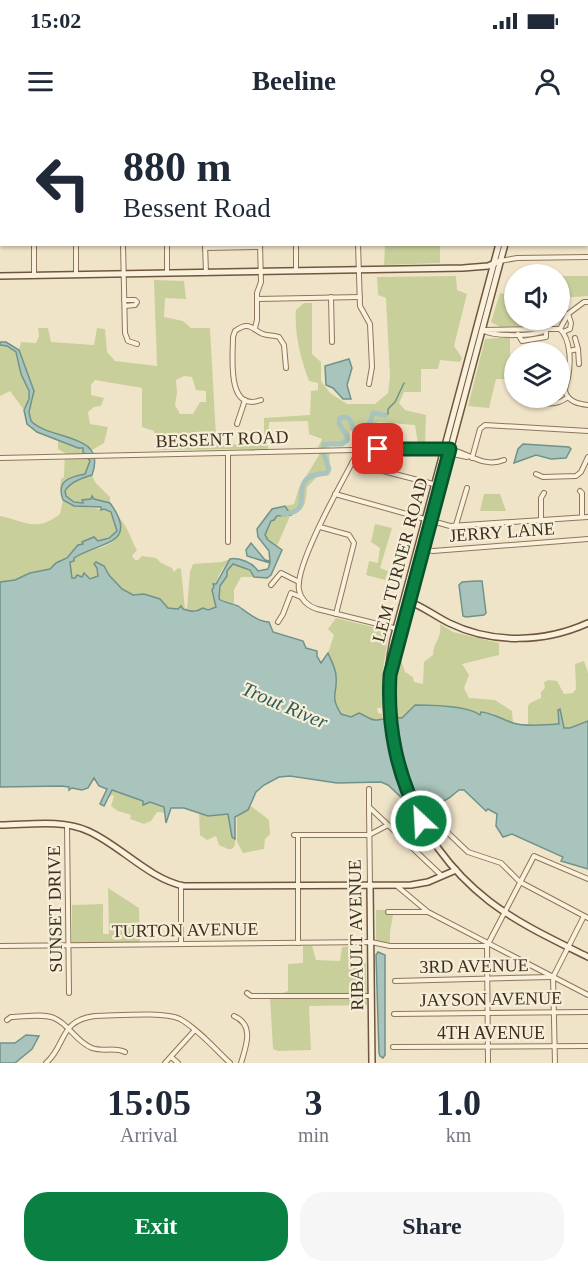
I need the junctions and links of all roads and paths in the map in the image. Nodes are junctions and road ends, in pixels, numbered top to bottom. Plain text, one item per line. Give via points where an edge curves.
1 (34, 246) edge
2 (76, 246) edge
3 (123, 246) edge
4 (167, 246) edge
5 (205, 246) edge
6 (260, 246) edge
7 (296, 246) edge
8 (358, 246) edge
9 (498, 246) edge
10 (504, 246) edge
11 (588, 258) edge
12 (500, 261) junction
13 (494, 264) junction
14 (359, 271) junction
15 (296, 272) junction
16 (167, 273) junction
17 (206, 273) junction
18 (261, 273) junction
19 (124, 274) junction
20 (76, 275) junction
21 (0, 276) edge
22 (34, 276) junction
23 (331, 297) junction
24 (360, 297) junction
25 (257, 298) junction
26 (588, 302) edge
27 (570, 312) edge
28 (255, 328) junction
29 (481, 329) junction
30 (547, 330) joint
31 (561, 330) edge
32 (518, 332) junction
33 (575, 338) dead end
34 (332, 342) dead end
35 (566, 342) edge
36 (137, 344) dead end
37 (578, 350) junction
38 (570, 351) edge
39 (579, 364) dead end
40 (286, 368) dead end
41 (369, 384) dead end
42 (570, 398) edge
43 (245, 400) junction
44 (261, 400) dead end
45 (588, 405) edge
46 (237, 424) dead end
47 (588, 431) edge
48 (360, 449) junction
49 (448, 450) junction
50 (228, 453) junction
51 (588, 457) edge
52 (0, 458) edge
53 (470, 458) junction
54 (504, 460) dead end
55 (352, 463) junction
56 (536, 474) dead end
57 (438, 485) junction
58 (467, 488) dead end
59 (580, 491) dead end
60 (544, 493) dead end
61 (335, 494) junction
62 (582, 517) junction
63 (588, 517) edge
64 (428, 520) junction
65 (541, 520) junction
66 (456, 525) junction
67 (320, 527) junction
68 (588, 539) edge
69 (228, 542) dead end
70 (421, 549) junction
71 (299, 582) junction
72 (271, 585) dead end
73 (301, 597) junction
74 (407, 601) junction
75 (336, 614) junction
76 (278, 622) dead end
77 (588, 623) edge
78 (399, 629) junction
79 (369, 789) dead end
80 (369, 807) junction
81 (0, 825) edge
82 (67, 825) junction
83 (388, 825) junction
84 (426, 831) junction
85 (369, 835) junction
86 (409, 845) junction
87 (456, 870) junction
88 (443, 877) junction
89 (588, 879) edge
90 (520, 882) junction
91 (370, 885) junction
92 (396, 885) junction
93 (181, 886) junction
94 (298, 886) junction
95 (388, 912) dead end
96 (428, 912) junction
97 (505, 912) junction
98 (586, 917) edge
99 (371, 942) junction
100 (298, 943) junction
101 (181, 944) junction
102 (488, 944) junction
103 (69, 945) junction
104 (0, 946) edge
105 (569, 948) junction
106 (588, 957) edge
107 (553, 976) junction
108 (487, 979) junction
109 (395, 981) dead end
110 (69, 993) dead end
111 (247, 993) dead end
112 (588, 995) edge
113 (371, 996) junction
114 (554, 1012) junction
115 (588, 1012) edge
116 (488, 1013) junction
117 (394, 1014) dead end
118 (234, 1016) dead end
119 (7, 1020) dead end
120 (68, 1029) junction
121 (194, 1030) junction
122 (488, 1046) junction
123 (555, 1046) junction
124 (588, 1046) edge
125 (393, 1047) dead end
126 (125, 1052) dead end
127 (171, 1057) junction
128 (49, 1062) edge
129 (165, 1063) edge
130 (178, 1063) edge
131 (230, 1063) edge
132 (241, 1063) edge
133 (372, 1063) edge
134 (488, 1063) edge
135 (555, 1063) edge

1 - 22 street
2 - 20 street
3 - 19 street
4 - 16 street
5 - 6 street
5 - 17 street
6 - 18 street
7 - 15 street
8 - 14 street
9 - 13 street, LEM TURNER ROAD
10 - 12 street, LEM TURNER ROAD
11 - 12 street
12 - 13 street
12 - 29 street, LEM TURNER ROAD
13 - 14 street
13 - 29 street, LEM TURNER ROAD
14 - 15 street
14 - 24 street
15 - 18 street
16 - 17 street
16 - 19 street
17 - 18 street
18 - 25 street
19 - 20 street
19 - 36 street via 126,337
20 - 22 street
21 - 22 street
23 - 24 street
23 - 25 street
23 - 34 street
24 - 41 street via 361,310 370,324
25 - 28 street
26 - 27 street
28 - 40 street via 282,340
28 - 43 street via 237,329 232,337 234,385
29 - 32 street
29 - 49 street, LEM TURNER ROAD
30 - 32 street
30 - 32 street via 546,337 522,341
31 - 35 street
33 - 37 street
37 - 38 street
37 - 39 street
42 - 45 street
43 - 44 street
43 - 46 street
47 - 53 street via 485,425
48 - 49 street, BESSENT ROAD
48 - 50 street, BESSENT ROAD
48 - 55 street
49 - 53 street, BESSENT ROAD
49 - 57 street, LEM TURNER ROAD
50 - 52 street, BESSENT ROAD
50 - 69 street
51 - 56 street via 576,476
53 - 54 street, BESSENT ROAD via 486,463
55 - 57 street
55 - 61 street
57 - 64 street, LEM TURNER ROAD
58 - 66 street
59 - 62 street
60 - 65 street
61 - 64 street
61 - 67 street
62 - 63 street
62 - 65 street
64 - 66 street
64 - 70 street, LEM TURNER ROAD
65 - 66 street
67 - 71 street
67 - 75 street via 349,535 354,543
68 - 70 street, JERRY LANE
70 - 74 street, LEM TURNER ROAD
71 - 72 street via 281,573
71 - 73 street
73 - 75 street via 311,607
73 - 76 street via 291,593
74 - 77 street via 457,626 501,638 543,637
74 - 78 street, LEM TURNER ROAD
75 - 78 street
78 - 84 street, LEM TURNER ROAD via 389,662 389,711 398,765
79 - 80 street, RIBAULT AVENUE
80 - 83 street
80 - 85 street, RIBAULT AVENUE
81 - 82 street
82 - 93 street via 95,835
82 - 103 street, SUNSET DRIVE
83 - 85 street
83 - 86 street
84 - 86 street
84 - 87 street, LEM TURNER ROAD
84 - 90 street via 446,831 468,852 501,863
85 - 91 street, RIBAULT AVENUE
85 - 94 street via 296,835
86 - 88 street
87 - 88 street
87 - 97 street, LEM TURNER ROAD
88 - 92 street
89 - 90 street via 534,856
90 - 97 street
90 - 98 street
91 - 92 street
91 - 94 street
91 - 99 street, RIBAULT AVENUE
92 - 96 street
93 - 94 street
93 - 101 street
94 - 100 street
95 - 96 street
96 - 102 street
97 - 102 street
97 - 105 street, LEM TURNER ROAD
98 - 105 street
99 - 100 street, TURTON AVENUE
99 - 102 street, TURTON AVENUE via 390,946
99 - 113 street, RIBAULT AVENUE
100 - 101 street, TURTON AVENUE
101 - 103 street, TURTON AVENUE
102 - 107 street
102 - 108 street
103 - 104 street, TURTON AVENUE
103 - 110 street, SUNSET DRIVE
105 - 106 street, LEM TURNER ROAD
105 - 107 street
107 - 108 street, 3RD AVENUE
107 - 112 street
107 - 114 street
108 - 109 street, 3RD AVENUE
108 - 116 street
111 - 113 street via 281,997
113 - 133 street, RIBAULT AVENUE
114 - 115 street, JAYSON AVENUE
114 - 116 street, JAYSON AVENUE
114 - 123 street
116 - 117 street, JAYSON AVENUE
116 - 122 street
118 - 132 street via 248,1032
119 - 120 street via 49,1017
120 - 121 street via 89,1017 163,1015
120 - 126 street via 91,1048
120 - 128 street
121 - 127 street
121 - 131 street
122 - 123 street, 4TH AVENUE
122 - 125 street, 4TH AVENUE
122 - 134 street
123 - 124 street, 4TH AVENUE
123 - 135 street
127 - 129 street
127 - 130 street

